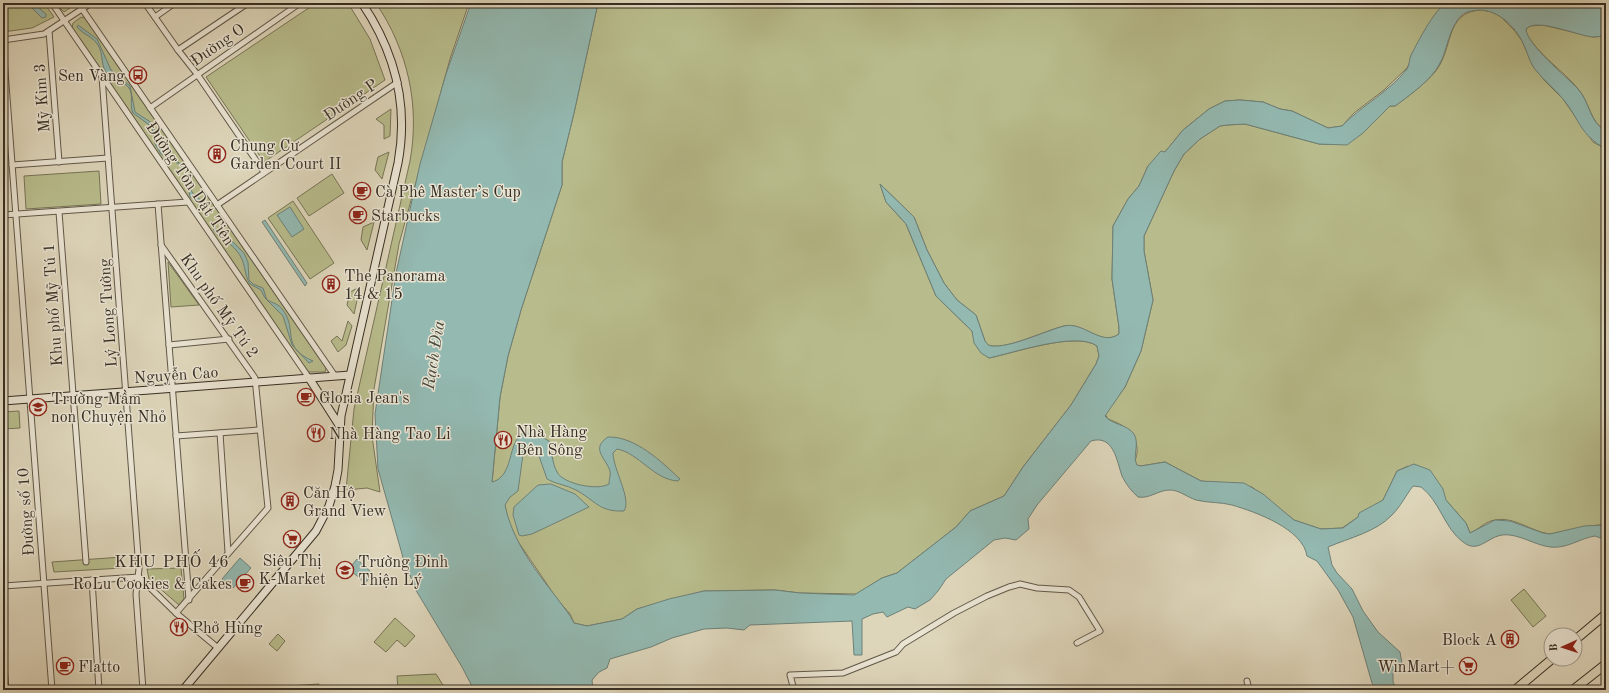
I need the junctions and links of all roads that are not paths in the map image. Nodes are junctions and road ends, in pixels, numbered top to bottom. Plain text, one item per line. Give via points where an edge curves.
1 (52, 3) edge
2 (78, 3) edge
3 (90, 3) edge
4 (145, 3) edge
5 (175, 3) edge
6 (248, 3) edge
7 (300, 3) edge
8 (362, 3) edge
9 (293, 5) edge
10 (82, 9) junction
11 (155, 17) junction
12 (64, 21) junction
13 (49, 31) junction
14 (3, 40) edge
15 (3, 46) edge
16 (178, 50) junction
17 (198, 74) junction
18 (102, 77) junction
19 (398, 82) junction
20 (150, 108) junction
21 (108, 158) junction
22 (59, 162) junction
23 (12, 165) junction
24 (264, 172) junction
25 (188, 202) junction
26 (158, 204) junction
27 (217, 204) junction
28 (112, 208) junction
29 (59, 212) junction
30 (3, 215) edge
31 (16, 215) junction
32 (162, 245) junction
33 (229, 339) junction
34 (169, 345) junction
35 (350, 375) junction
36 (335, 376) junction
37 (309, 378) junction
38 (256, 382) junction
39 (172, 388) junction
40 (125, 391) junction
41 (72, 396) junction
42 (30, 399) junction
43 (3, 401) edge
44 (340, 425) junction
45 (259, 430) junction
46 (220, 433) junction
47 (176, 436) junction
48 (228, 552) junction
49 (86, 562) dead end
50 (139, 576) junction
51 (92, 580) junction
52 (44, 583) junction
53 (3, 586) edge
54 (189, 600) junction
55 (176, 612) junction
56 (1606, 614) edge
57 (1583, 633) edge
58 (1077, 643) dead end
59 (218, 648) junction
60 (3, 656) edge
61 (1606, 664) edge
62 (1543, 667) edge
63 (1247, 680) dead end
64 (6, 690) edge
65 (52, 690) edge
66 (100, 690) edge
67 (143, 690) edge
68 (183, 690) edge
69 (794, 690) edge
70 (1249, 690) edge
71 (1515, 690) edge
72 (1573, 690) edge

1 - 12 street, Đường Tôn Dật Tiên
2 - 10 street, Đường Tôn Dật Tiên
3 - 10 street
4 - 11 street
5 - 11 street
6 - 16 street
7 - 9 street, Đường O
8 - 19 main road via 383,37
9 - 17 street, Đường O
10 - 12 street
10 - 20 street, Đường Tôn Dật Tiên
11 - 16 street
12 - 13 street
12 - 18 street, Đường Tôn Dật Tiên
13 - 14 street via 34,36
13 - 22 street, Mỹ Kim 3
15 - 23 street, Đường số 10
16 - 17 street
17 - 20 street, Đường O
17 - 24 street
18 - 21 street, Lý Long Tường
18 - 25 street, Đường Tôn Dật Tiên
19 - 24 street, Đường P
19 - 35 main road via 402,121 400,152
20 - 27 street, Đường Tôn Dật Tiên
21 - 22 street
21 - 28 street, Lý Long Tường
22 - 23 street
23 - 31 street, Đường số 10
24 - 27 street, Đường P
25 - 26 street
25 - 37 street, Đường Tôn Dật Tiên
26 - 28 street
26 - 32 street, Khu phố Mỹ Tú 2
27 - 36 street, Đường Tôn Dật Tiên
28 - 29 street
28 - 40 street, Lý Long Tường
29 - 31 street
29 - 41 street, Khu phố Mỹ Tú 1
30 - 31 street
31 - 42 street, Đường số 10
32 - 33 street, Khu phố Mỹ Tú 2
32 - 34 street, Khu phố Mỹ Tú 2
33 - 34 street
33 - 38 street, Khu phố Mỹ Tú 2 via 254,375
34 - 39 street, Khu phố Mỹ Tú 2
35 - 36 main road, Nguyễn Cao
35 - 44 main road
36 - 37 main road, Nguyễn Cao
37 - 38 main road, Nguyễn Cao
37 - 44 main road
38 - 39 main road, Nguyễn Cao
38 - 45 street
39 - 40 main road, Nguyễn Cao
39 - 47 street, Khu phố Mỹ Tú 2
40 - 41 main road, Nguyễn Cao
40 - 50 street, Lý Long Tường
41 - 42 main road, Nguyễn Cao
41 - 49 street, Khu phố Mỹ Tú 1
42 - 43 main road, Nguyễn Cao
42 - 52 street, Đường số 10
44 - 59 main road via 337,478 321,524
45 - 46 street
45 - 48 street via 268,508
46 - 47 street
46 - 48 street
47 - 54 street, Khu phố Mỹ Tú 2
48 - 54 street
50 - 51 street
50 - 55 street
50 - 67 street, Lý Long Tường via 136,594
51 - 52 street
51 - 66 street
52 - 53 street
52 - 65 street, Đường số 10
54 - 55 street
55 - 59 street
56 - 57 main road
58 - 69 street via 1100,632 1078,597 1069,590 1020,584 987,596 954,613 903,644 896,652 843,673 790,675
59 - 68 main road
60 - 64 street
61 - 72 main road
62 - 71 main road
63 - 70 street

